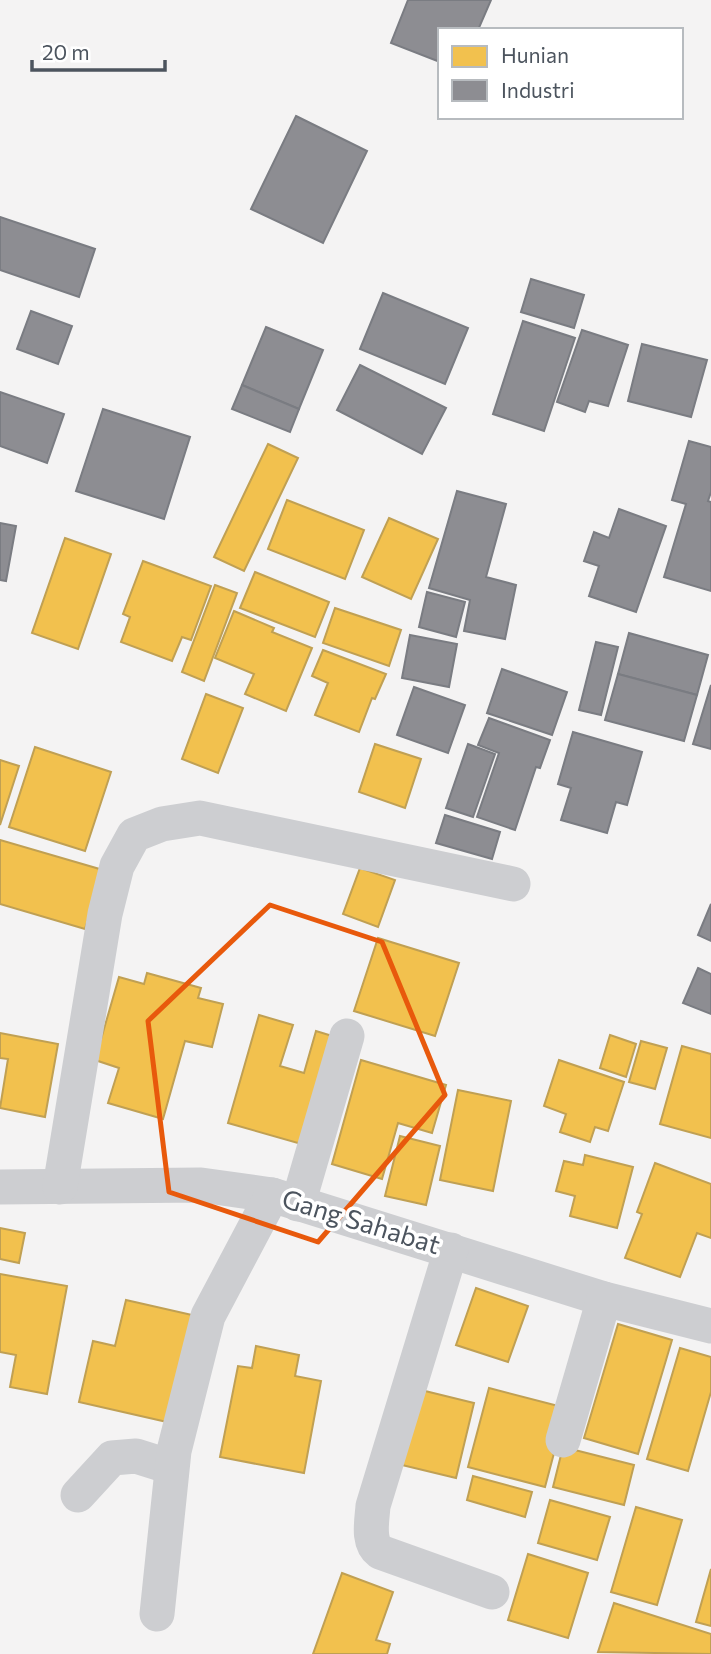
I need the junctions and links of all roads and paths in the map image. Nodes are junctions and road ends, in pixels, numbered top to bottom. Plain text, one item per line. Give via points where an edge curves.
1 (513, 884) dead end
2 (347, 1036) dead end
3 (0, 1187) edge
4 (60, 1187) junction
5 (285, 1199) junction
6 (451, 1250) junction
7 (604, 1299) junction
8 (711, 1326) edge
9 (563, 1440) dead end
10 (171, 1468) junction
11 (78, 1494) dead end
12 (492, 1592) dead end
13 (158, 1614) dead end

1 - 4 street via 200,818 162,824 134,835 117,866 105,914
2 - 5 street
3 - 4 street, Gang Sahabat
4 - 5 street, Gang Sahabat via 201,1185
5 - 6 street, Gang Sahabat
5 - 10 street via 208,1316
6 - 7 street, Gang Sahabat
6 - 12 street via 373,1506 372,1541 380,1552
7 - 8 street, Gang Sahabat
7 - 9 street
10 - 11 street via 136,1456 112,1458
10 - 13 street

